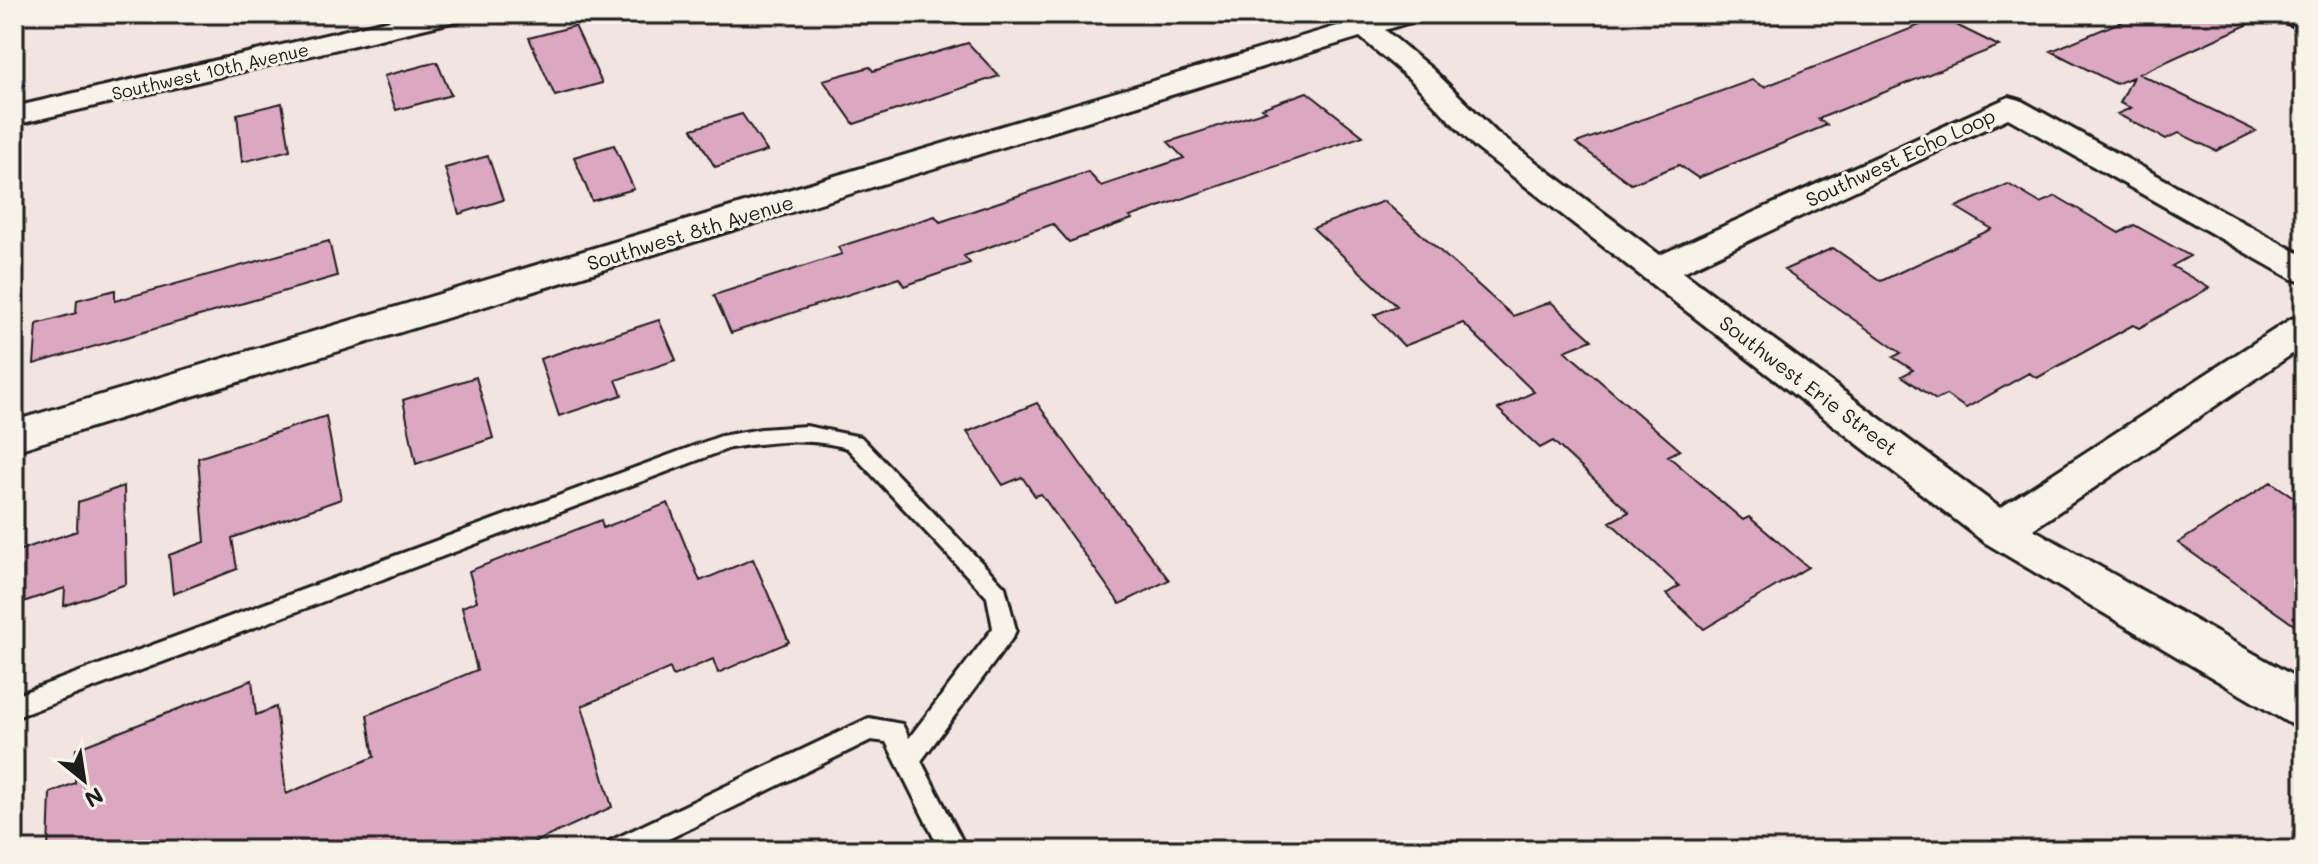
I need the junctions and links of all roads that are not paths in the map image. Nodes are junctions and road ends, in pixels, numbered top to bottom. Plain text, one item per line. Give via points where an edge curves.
1 (452, 14) edge
2 (1407, 14) edge
3 (2289, 14) edge
4 (2304, 20) edge
5 (1358, 21) edge
6 (14, 116) edge
7 (1659, 269) junction
8 (2304, 271) edge
9 (2304, 328) edge
10 (14, 436) edge
11 (1999, 530) junction
12 (14, 707) edge
13 (2304, 707) edge
14 (909, 758) junction
15 (619, 850) edge
16 (954, 850) edge

1 - 6 street, Southwest 10th Avenue
2 - 5 street, Southwest 8th Avenue
3 - 4 street
5 - 7 street, Southwest Erie Street via 1422,75 1486,140
5 - 10 street, Southwest 8th Avenue
7 - 8 street, Southwest Echo Loop via 2009,106
7 - 11 street, Southwest Erie Street
9 - 11 street
11 - 13 street, Southwest Erie Street
12 - 14 lane via 728,441 823,433 854,442 997,593 1005,630
14 - 15 lane via 893,732 869,729
14 - 16 lane

